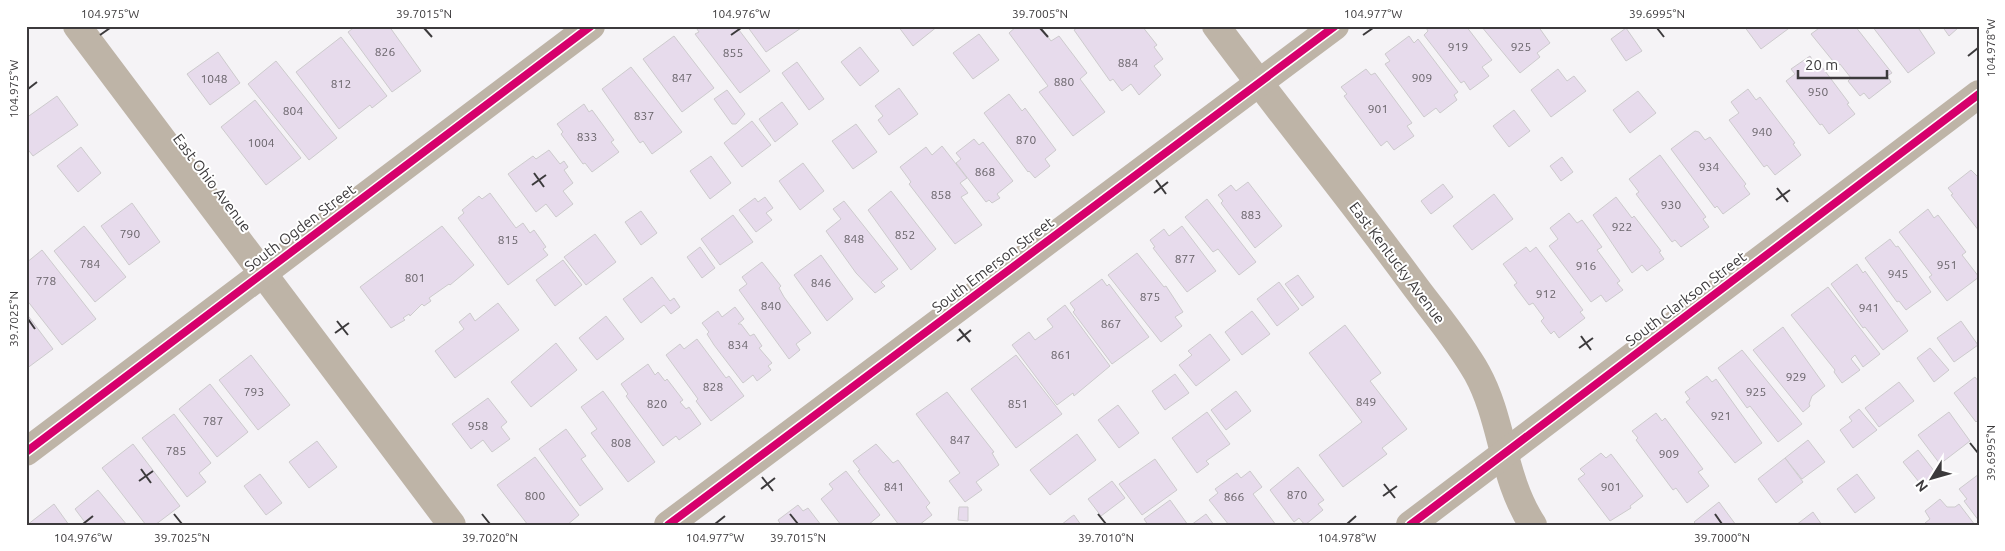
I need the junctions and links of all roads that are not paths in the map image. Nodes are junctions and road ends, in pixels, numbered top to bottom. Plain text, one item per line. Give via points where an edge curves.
1 (77, 26) edge
2 (591, 26) edge
3 (1216, 26) edge
4 (1335, 26) edge
5 (1259, 84) junction
6 (1979, 94) edge
7 (263, 273) junction
8 (26, 452) edge
9 (1503, 454) junction
10 (452, 525) edge
11 (668, 525) edge
12 (1410, 525) edge
13 (1533, 525) edge

1 - 7 street, East Ohio Avenue
2 - 7 street, South Ogden Street
3 - 5 street, East Kentucky Avenue
4 - 5 street, South Emerson Street
5 - 9 street, East Kentucky Avenue via 1469,360 1484,390
5 - 11 street, South Emerson Street
6 - 9 street, South Clarkson Street
7 - 8 street, South Ogden Street
7 - 10 street, East Ohio Avenue
9 - 12 street, South Clarkson Street
9 - 13 street, East Kentucky Avenue via 1518,496

